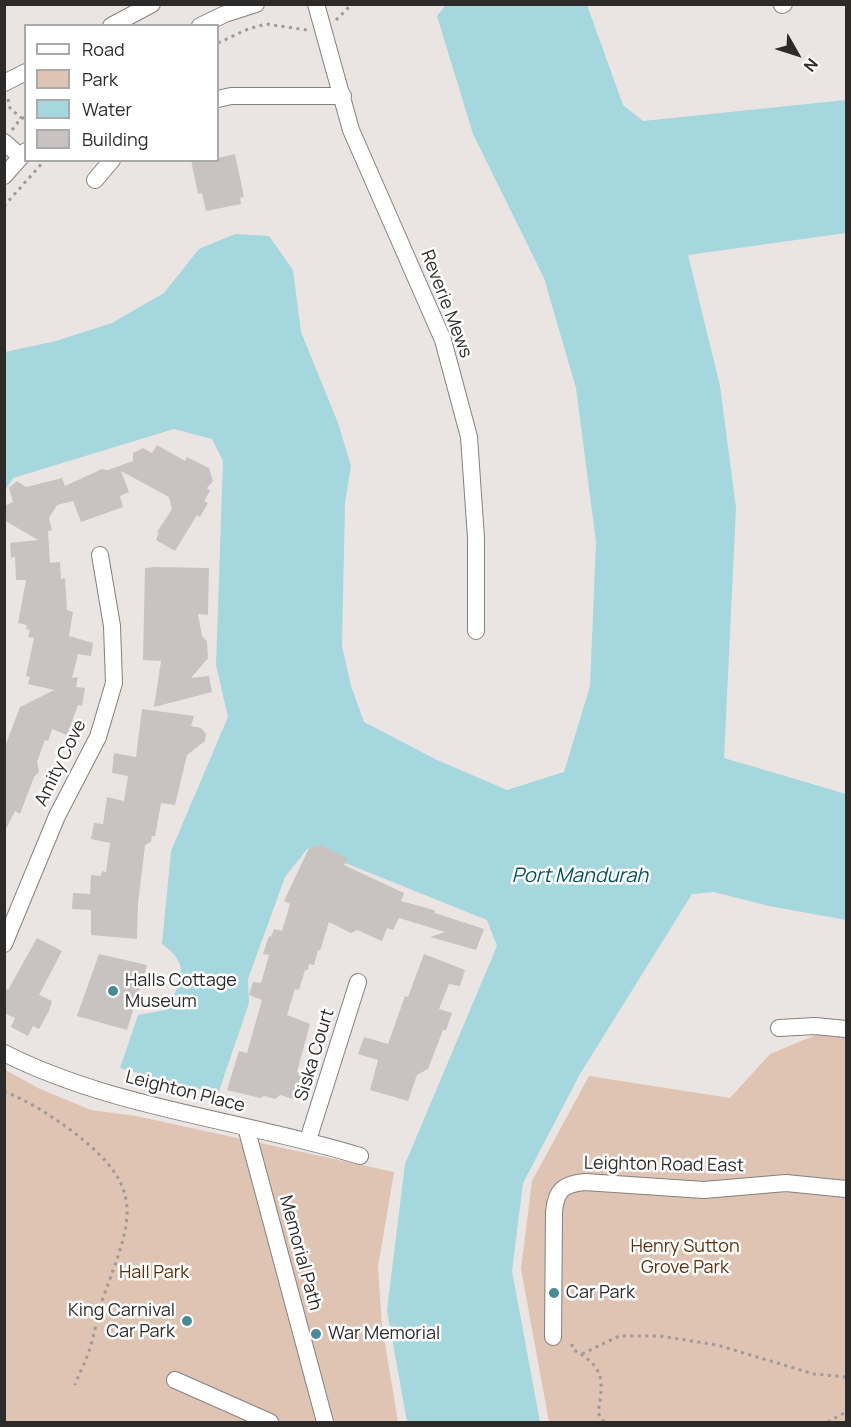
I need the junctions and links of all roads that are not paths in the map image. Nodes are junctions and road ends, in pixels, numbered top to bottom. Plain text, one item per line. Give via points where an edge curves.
1 (152, 4) edge
2 (256, 4) edge
3 (316, 4) edge
4 (115, 24) edge
5 (206, 24) edge
6 (24, 73) edge
7 (4, 83) edge
8 (343, 96) junction
9 (219, 99) edge
10 (4, 142) edge
11 (23, 154) edge
12 (110, 162) edge
13 (4, 176) edge
14 (95, 180) dead end
15 (100, 555) dead end
16 (476, 631) dead end
17 (4, 944) edge
18 (358, 982) dead end
19 (779, 1028) dead end
20 (846, 1029) edge
21 (4, 1053) edge
22 (246, 1127) junction
23 (308, 1140) junction
24 (360, 1156) dead end
25 (846, 1189) edge
26 (553, 1337) dead end
27 (176, 1380) dead end
28 (270, 1422) edge
29 (325, 1422) edge

1 - 4 street
2 - 5 street
3 - 8 street, Reverie Mews
6 - 7 street
8 - 9 street
8 - 16 street, Reverie Mews via 351,130 443,340 469,437 476,538
10 - 11 street
11 - 13 street
12 - 14 street
15 - 17 street, Amity Cove via 112,626 114,682 98,737 57,816
18 - 23 street, Siska Court
19 - 20 street
21 - 22 street, Leighton Place via 37,1070 102,1091
22 - 23 street, Leighton Place
22 - 29 street, Memorial Path
23 - 24 street, Leighton Place
25 - 26 street, Leighton Road East via 786,1184 704,1190 585,1182 562,1187 555,1198
27 - 28 street

